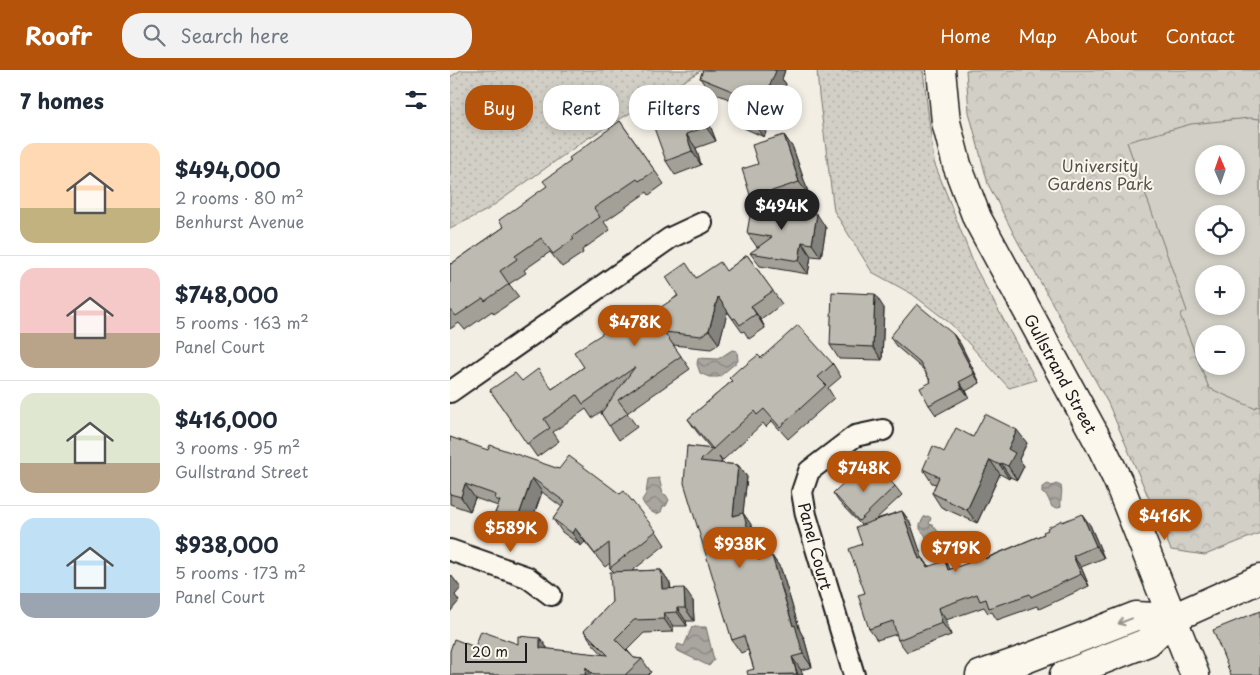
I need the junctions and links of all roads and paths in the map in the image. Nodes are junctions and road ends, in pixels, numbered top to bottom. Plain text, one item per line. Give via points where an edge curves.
1 (942, 70) edge
2 (702, 223) dead end
3 (450, 392) edge
4 (882, 430) dead end
5 (450, 550) edge
6 (1260, 579) edge
7 (551, 595) dead end
8 (1173, 618) junction
9 (854, 675) edge
10 (980, 675) edge
11 (1064, 675) edge
12 (1195, 675) edge

1 - 8 street, Gullstrand Street via 946,122 957,165 977,218 1106,456
2 - 3 street via 670,238
4 - 9 street, Panel Court via 855,436 809,471 802,492 806,516
5 - 7 street via 527,577
6 - 8 street
8 -> 10 street via 1136,616
8 - 11 street via 1148,642
8 - 12 street, Gullstrand Street

